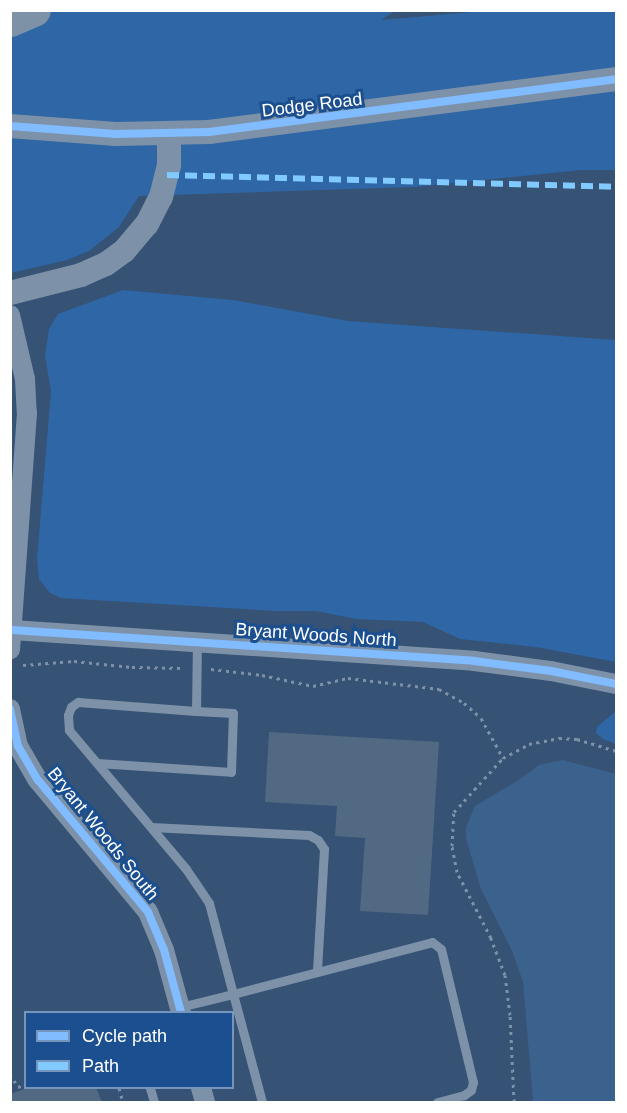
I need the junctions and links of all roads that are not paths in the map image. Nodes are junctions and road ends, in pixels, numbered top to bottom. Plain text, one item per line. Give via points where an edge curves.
1 (34, 10) edge
2 (10, 20) edge
3 (616, 79) edge
4 (10, 126) edge
5 (169, 134) junction
6 (10, 293) edge
7 (10, 315) edge
8 (11, 639) edge
9 (197, 642) junction
10 (616, 684) edge
11 (10, 709) edge
12 (196, 711) junction
13 (97, 763) junction
14 (151, 827) junction
15 (317, 970) junction
16 (233, 994) junction
17 (180, 1010) edge
18 (262, 1102) edge
19 (437, 1102) edge

1 - 2 highway
3 - 5 street, Dodge Road via 282,124
4 - 5 street, Dodge Road
5 - 6 street via 169,166 161,197 147,224 123,251 81,275
7 - 8 street via 25,379 27,413
8 - 9 street, Bryant Woods North
9 - 10 street, Bryant Woods North via 502,664
9 - 12 lane
11 - 17 street, Bryant Woods South via 18,746 38,780 148,912 164,950
12 - 13 lane via 78,702 68,715 69,730
12 - 13 lane via 233,712 231,772
13 - 14 lane
14 - 15 lane via 309,835 318,840 324,849
14 - 16 lane via 209,903
15 - 16 lane
15 - 19 lane via 421,943 432,942 441,949 473,1082 464,1095
16 - 17 lane
16 - 18 lane

